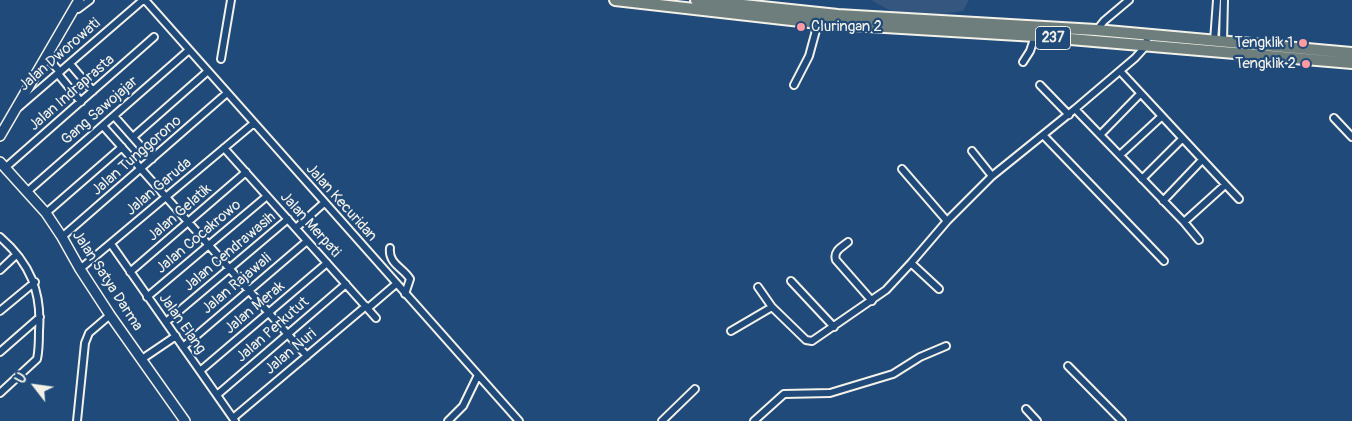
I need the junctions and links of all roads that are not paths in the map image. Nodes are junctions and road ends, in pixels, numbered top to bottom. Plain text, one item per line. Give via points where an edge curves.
1 (78, 0) edge
2 (90, 0) edge
3 (144, 0) edge
4 (231, 0) edge
5 (615, 0) edge
6 (696, 0) edge
7 (1130, 0) edge
8 (1217, 0) edge
9 (1224, 0) edge
10 (790, 5) edge
11 (728, 8) junction
12 (73, 9) junction
13 (754, 11) junction
14 (818, 23) junction
15 (1096, 30) junction
16 (1035, 36) junction
17 (1148, 36) junction
18 (154, 37) dead end
19 (1091, 41) junction
20 (1219, 41) junction
21 (1145, 46) junction
22 (189, 50) junction
23 (1352, 53) edge
24 (46, 56) junction
25 (221, 59) dead end
26 (1023, 62) dead end
27 (1352, 63) edge
28 (70, 64) junction
29 (208, 71) junction
30 (1120, 71) junction
31 (59, 73) junction
32 (794, 85) dead end
33 (1040, 85) dead end
34 (94, 91) junction
35 (227, 93) junction
36 (1140, 94) junction
37 (81, 102) junction
38 (15, 109) junction
39 (1076, 110) junction
40 (1069, 115) junction
41 (114, 116) junction
42 (1161, 117) junction
43 (1334, 118) dead end
44 (254, 123) junction
45 (103, 126) junction
46 (1042, 135) junction
47 (1100, 135) junction
48 (0, 136) edge
49 (132, 137) junction
50 (1352, 137) edge
51 (1182, 139) junction
52 (122, 147) junction
53 (224, 148) junction
54 (972, 151) dead end
55 (1120, 155) junction
56 (152, 159) junction
57 (1202, 160) junction
58 (3, 165) edge
59 (141, 169) junction
60 (902, 169) dead end
61 (246, 172) junction
62 (992, 176) junction
63 (1142, 179) junction
64 (1225, 184) junction
65 (28, 191) junction
66 (268, 196) junction
67 (166, 197) junction
68 (1239, 199) dead end
69 (1164, 201) junction
70 (324, 203) junction
71 (46, 213) junction
72 (288, 219) junction
73 (947, 221) junction
74 (188, 222) junction
75 (1184, 222) junction
76 (296, 228) junction
77 (0, 237) edge
78 (62, 237) junction
79 (1199, 240) dead end
80 (307, 241) junction
81 (848, 242) dead end
82 (111, 244) junction
83 (209, 245) junction
84 (390, 248) dead end
85 (16, 255) junction
86 (1164, 261) dead end
87 (327, 263) junction
88 (911, 263) junction
89 (230, 268) junction
90 (80, 269) junction
91 (0, 270) edge
92 (130, 272) junction
93 (791, 281) dead end
94 (34, 282) junction
95 (346, 284) junction
96 (396, 284) junction
97 (758, 287) dead end
98 (939, 289) dead end
99 (249, 290) junction
100 (405, 294) junction
101 (148, 296) junction
102 (872, 301) junction
103 (367, 307) junction
104 (772, 307) junction
105 (0, 311) edge
106 (269, 313) junction
107 (110, 315) junction
108 (40, 317) junction
109 (376, 318) dead end
110 (166, 322) junction
111 (834, 327) junction
112 (732, 331) dead end
113 (288, 334) junction
114 (176, 336) junction
115 (946, 346) dead end
116 (183, 347) junction
117 (0, 352) edge
118 (307, 356) junction
119 (142, 359) junction
120 (1068, 366) dead end
121 (200, 371) junction
122 (478, 375) junction
123 (2, 389) edge
124 (695, 389) dead end
125 (217, 395) junction
126 (1026, 409) dead end
127 (234, 419) edge
128 (78, 421) edge
129 (185, 421) edge
130 (448, 421) edge
131 (519, 421) edge
132 (662, 421) edge
133 (754, 421) edge
134 (1037, 421) edge
135 (1122, 421) edge

1 - 12 main road
2 - 12 street
3 - 22 street, Jalan Kecuridan
3 - 28 street, Jalan Dworowati
4 - 25 street
5 - 11 main road, 237
6 - 11 main road, 237
7 - 15 street
8 - 20 street
9 - 20 street
10 - 13 main road, 237
10 - 15 main road, 237 via 838,15
11 - 13 main road, 237
12 - 24 main road
13 - 14 main road, 237
14 - 16 main road, 237
14 - 32 street via 809,56
15 - 17 main road, 237
15 - 19 street
16 - 19 main road, 237
16 - 26 street
17 - 20 main road, 237
17 - 21 street
18 - 34 street, Jalan Indraprasta
19 - 21 main road, 237
20 - 23 main road, 237
21 - 27 main road, 237
21 - 30 street
22 - 29 street, Jalan Kecuridan
22 - 41 street, Gang Sawojajar
24 - 31 street
24 - 38 main road
28 - 31 street, Jalan Dworowati
28 - 34 street
29 - 35 street, Jalan Kecuridan
29 - 49 street
30 - 36 street
30 - 39 street
31 - 37 street
31 - 38 street, Jalan Dworowati
33 - 40 street
34 - 37 street, Jalan Indraprasta
35 - 44 street, Jalan Kecuridan
35 - 56 street, Jalan Tunggorono
36 - 42 street
36 - 47 street
37 - 58 street, Jalan Indraprasta
38 - 48 main road
39 - 40 street
39 - 47 street
40 - 46 street
41 - 45 street, Gang Sawojajar
41 - 49 street
42 - 51 street
42 - 55 street
43 - 50 street
44 - 53 street, Jalan Garuda
44 - 70 street, Jalan Kecuridan
45 - 52 street
45 - 65 street, Gang Sawojajar
46 - 62 street
46 - 86 street
47 - 55 street
49 - 56 street
51 - 57 street
51 - 63 street
52 - 59 street
52 - 71 street
53 - 61 street, Jalan Merpati
53 - 67 street, Jalan Garuda
54 - 62 street
55 - 63 street
56 - 59 street, Jalan Tunggorono
57 - 64 street
57 - 69 street
58 - 65 main road, Jalan Satya Darma
59 - 67 street
59 - 78 street, Jalan Tunggorono
60 - 73 street
61 - 66 street, Jalan Merpati
61 - 74 street, Jalan Gelatik
62 - 73 street
63 - 69 street
64 - 68 street
64 - 75 street
65 - 71 main road, Jalan Satya Darma
66 - 72 street, Jalan Merpati
66 - 83 street, Jalan Cocakrowo
67 - 74 street
67 - 82 street, Jalan Garuda
69 - 75 street
70 - 76 street
70 - 96 street, Jalan Kecuridan
71 - 78 main road, Jalan Satya Darma
72 - 76 street, Jalan Merpati
72 - 89 street, Jalan Cendrawasih
73 - 88 street
74 - 83 street
74 - 92 street, Jalan Gelatik
75 - 79 street
76 - 80 street, Jalan Merpati
77 - 85 street
78 - 90 main road, Jalan Satya Darma
80 - 87 street, Jalan Merpati
80 - 99 street, Jalan Rajawali
81 - 102 street via 836,252 836,260
82 - 90 street, Jalan Garuda
82 - 92 street, Jalan Elang
83 - 89 street
83 - 101 street, Jalan Cocakrowo
84 - 100 street via 392,260 410,279
85 - 91 street
85 - 94 street
87 - 95 street, Jalan Merpati
87 - 106 street, Jalan Merak
88 - 98 street
88 - 102 street
89 - 99 street
89 - 110 street, Jalan Cendrawasih
90 - 107 main road, Jalan Satya Darma
92 - 101 street, Jalan Elang
93 - 111 street
94 - 105 street
94 - 108 street
95 - 103 street, Jalan Merpati
95 - 113 street, Jalan Perkutut
96 - 100 street, Jalan Kecuridan
96 - 103 street, Jalan Nuri
97 - 104 street
99 - 106 street
99 - 116 street, Jalan Rajawali
100 - 122 street, Jalan Kecuridan
101 - 110 street, Jalan Elang
102 - 111 street
103 - 109 street, Jalan Merpati
103 - 118 street, Jalan Nuri
104 - 111 street via 809,341
104 - 112 street
106 - 113 street
106 - 121 street, Jalan Merak
107 - 119 main road, Jalan Satya Darma
107 - 128 street via 89,333 85,343
108 - 117 street
108 - 123 street via 37,359
110 - 114 street, Jalan Elang
113 - 118 street
113 - 125 street, Jalan Perkutut
114 - 116 street, Jalan Elang
114 - 119 street
115 - 133 street via 893,374 830,393 784,394
116 - 121 street, Jalan Elang
118 - 127 street, Jalan Nuri
119 - 129 main road, Jalan Satya Darma
120 - 135 street
121 - 125 street, Jalan Elang
122 - 130 street via 463,406
122 - 131 street, Jalan Kecuridan
124 - 132 street
125 - 127 street, Jalan Elang
126 - 134 street

